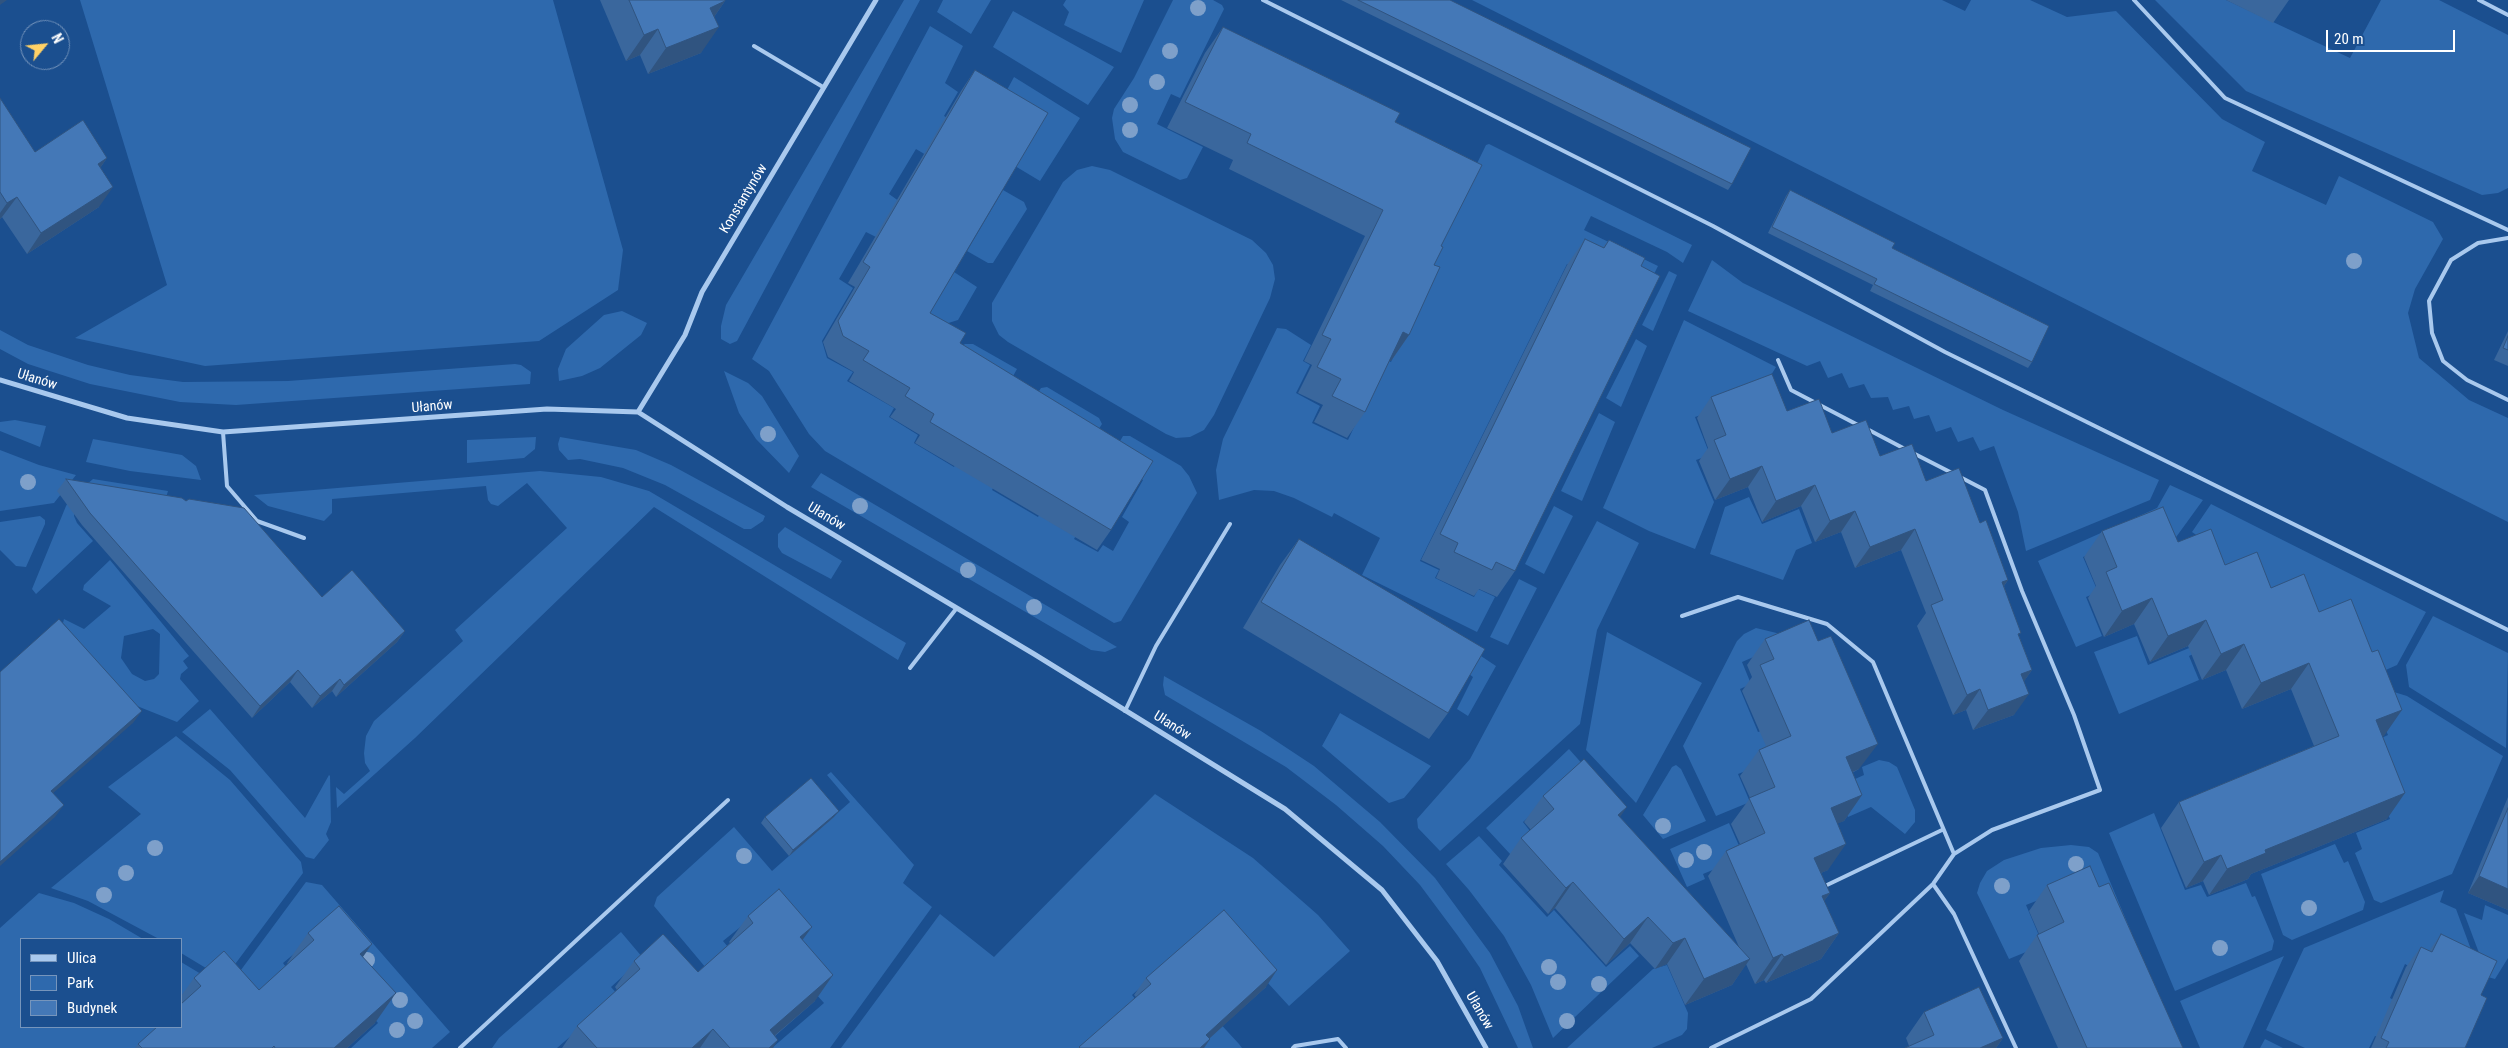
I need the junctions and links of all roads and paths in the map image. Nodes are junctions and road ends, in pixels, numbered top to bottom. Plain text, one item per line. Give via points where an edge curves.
1 (876, 0) edge
2 (1263, 0) edge
3 (2134, 0) edge
4 (2479, 0) edge
5 (2508, 15) edge
6 (754, 46) dead end
7 (823, 87) junction
8 (2508, 230) edge
9 (2508, 238) edge
10 (1778, 360) dead end
11 (0, 381) edge
12 (2508, 400) edge
13 (638, 412) junction
14 (223, 432) junction
15 (1230, 524) dead end
16 (304, 538) dead end
17 (956, 609) junction
18 (1682, 616) dead end
19 (2508, 630) edge
20 (910, 668) dead end
21 (1125, 711) junction
22 (728, 800) dead end
23 (1942, 830) junction
24 (1954, 854) junction
25 (1933, 884) junction
26 (1827, 886) edge
27 (460, 1048) edge
28 (1293, 1048) edge
29 (1346, 1048) edge
30 (1486, 1048) edge
31 (1711, 1048) edge
32 (2016, 1048) edge

1 - 7 street, Konstantynów
2 - 19 lane via 1713,226 1944,352
3 - 8 lane via 2225,98
4 - 5 lane
6 - 7 lane
7 - 13 street, Konstantynów via 702,292 685,335
9 - 12 lane via 2478,243 2451,260 2429,301 2432,333 2443,361 2467,380
10 - 24 lane via 1791,390 1985,490 2022,591 2074,715 2100,790 1992,830
11 - 14 street, Ułanów via 126,418
13 - 14 street, Ułanów via 546,409
13 - 17 street, Ułanów
14 - 16 lane via 227,486 258,521
15 - 21 lane via 1156,646
17 - 20 lane
17 - 21 street, Ułanów
18 - 23 lane via 1738,597 1827,624 1873,662
21 - 30 street, Ułanów via 1285,809 1382,890 1436,961
22 - 27 lane
23 - 24 lane
23 - 26 lane
24 - 25 lane
25 - 31 lane via 1811,999
25 - 32 lane via 1954,914
28 - 29 lane via 1338,1039

